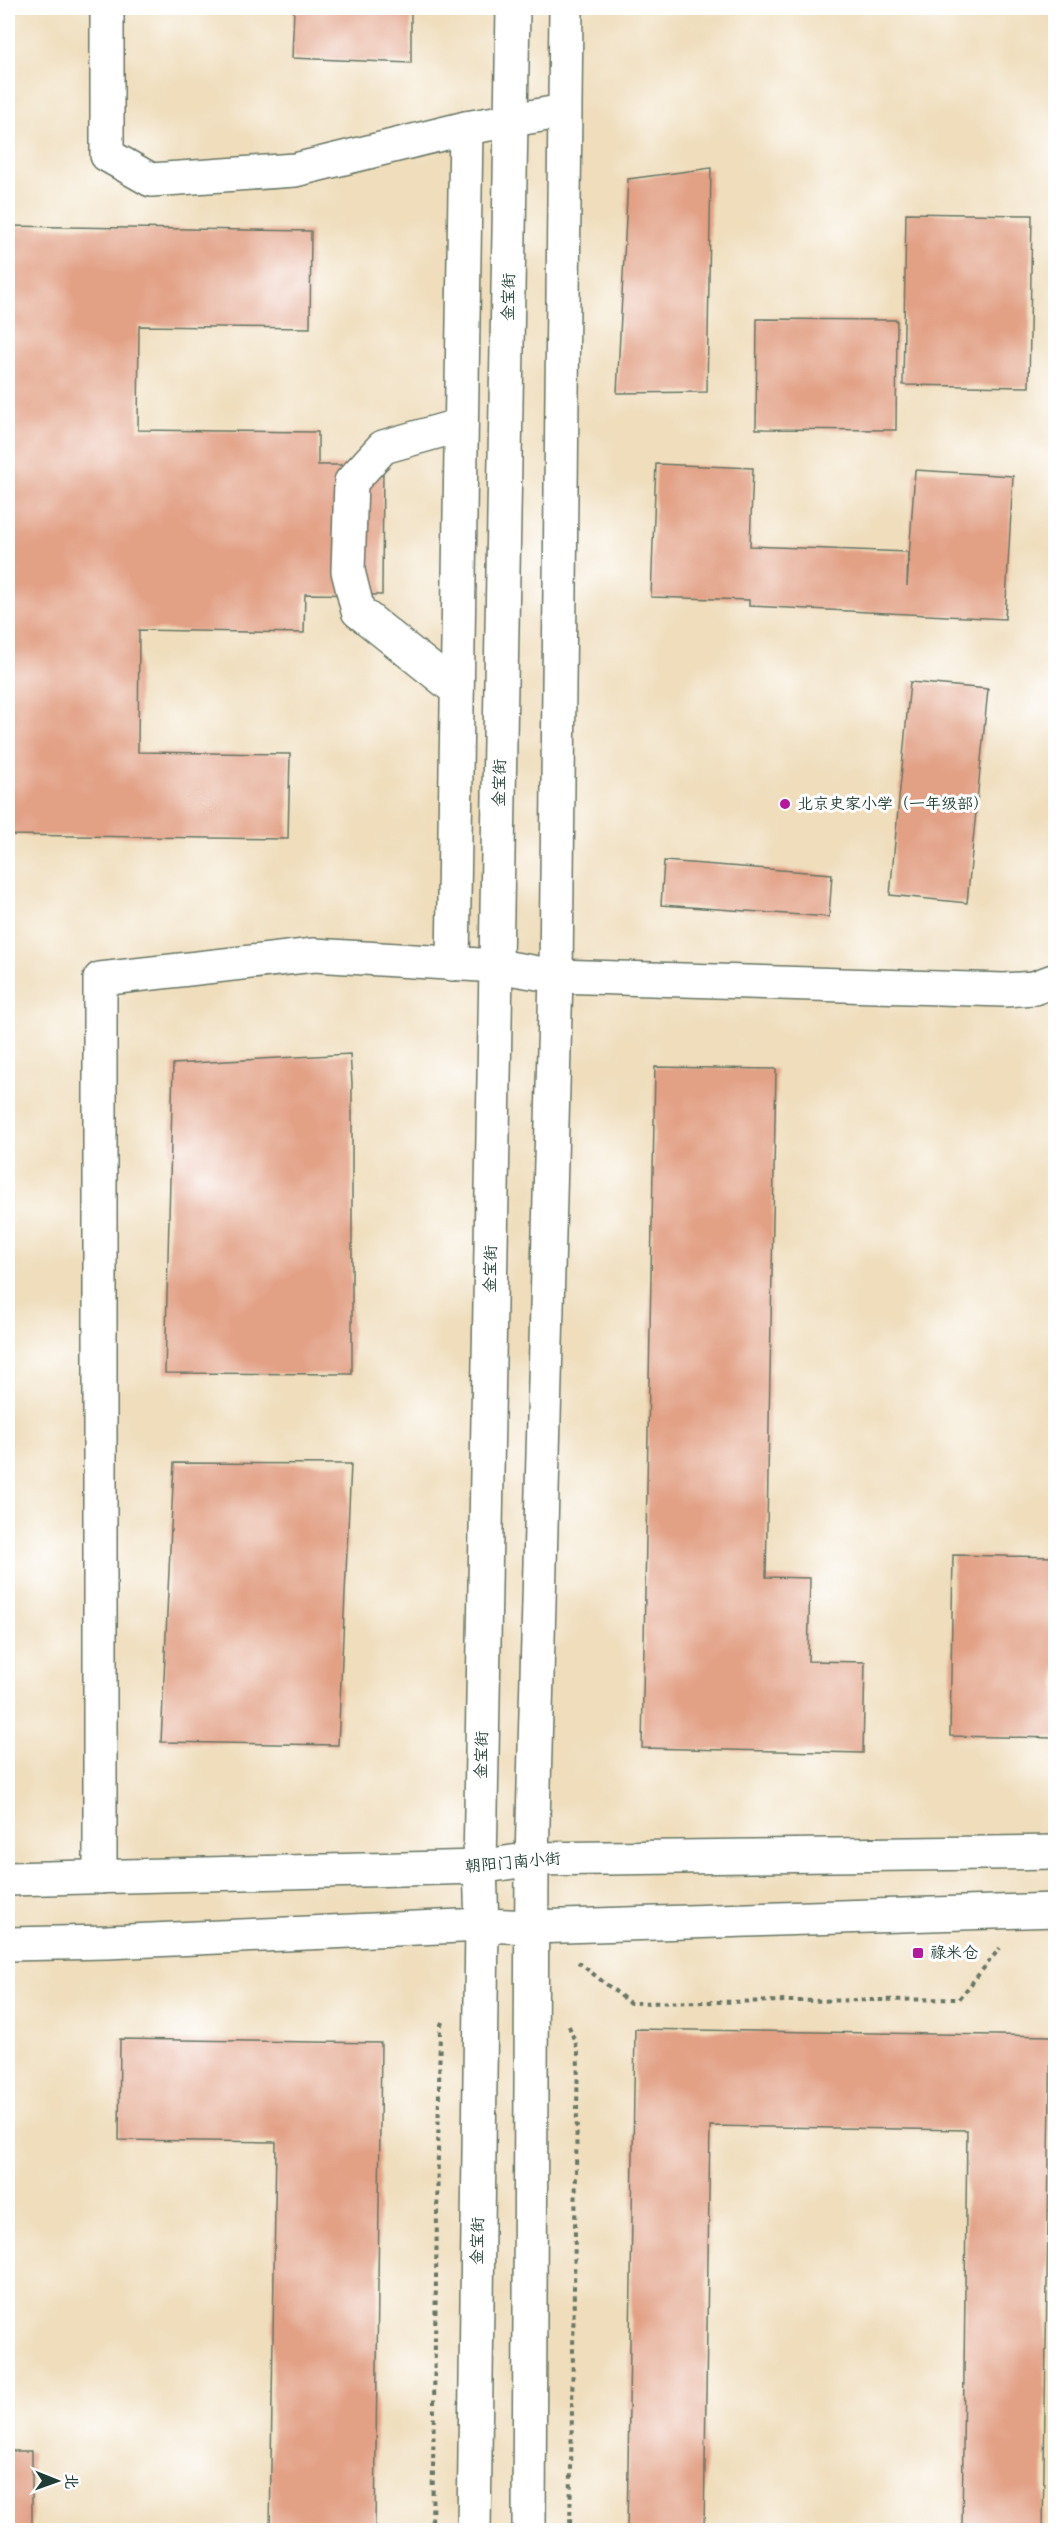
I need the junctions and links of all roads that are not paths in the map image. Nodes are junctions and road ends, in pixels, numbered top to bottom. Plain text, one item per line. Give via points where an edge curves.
1 (107, 8) edge
2 (513, 8) edge
3 (566, 8) edge
4 (564, 111) junction
5 (512, 119) junction
6 (466, 128) junction
7 (461, 425) junction
8 (457, 690) junction
9 (453, 964) junction
10 (497, 966) junction
11 (556, 976) junction
12 (1056, 980) edge
13 (1056, 1852) edge
14 (532, 1859) junction
15 (480, 1867) junction
16 (100, 1877) junction
17 (8, 1879) edge
18 (1043, 1910) edge
19 (482, 1925) junction
20 (533, 1927) junction
21 (8, 1944) edge
22 (474, 2530) edge
23 (529, 2530) edge

1 - 6 main road via 107,155 151,180 296,170
2 - 5 main road, 金宝街
3 - 4 main road
4 - 5 main road
4 - 11 main road
5 - 6 main road
5 - 10 main road, 金宝街
6 - 7 main road
7 - 8 main road
7 - 8 main road via 383,447 351,482 348,571 358,611
8 - 9 main road
9 - 10 main road
9 - 16 main road via 314,955 100,979
10 - 11 main road
10 - 15 main road, 金宝街
11 - 12 main road via 1004,990 1034,988
11 - 14 main road
13 - 14 main road, 朝阳门南小街
14 - 15 main road, 朝阳门南小街
14 - 20 main road
15 - 16 main road, 朝阳门南小街
15 - 19 main road, 金宝街
16 - 17 main road, 朝阳门南小街
18 - 20 main road
19 - 20 main road
19 - 21 main road
19 - 22 main road, 金宝街
20 - 23 main road

